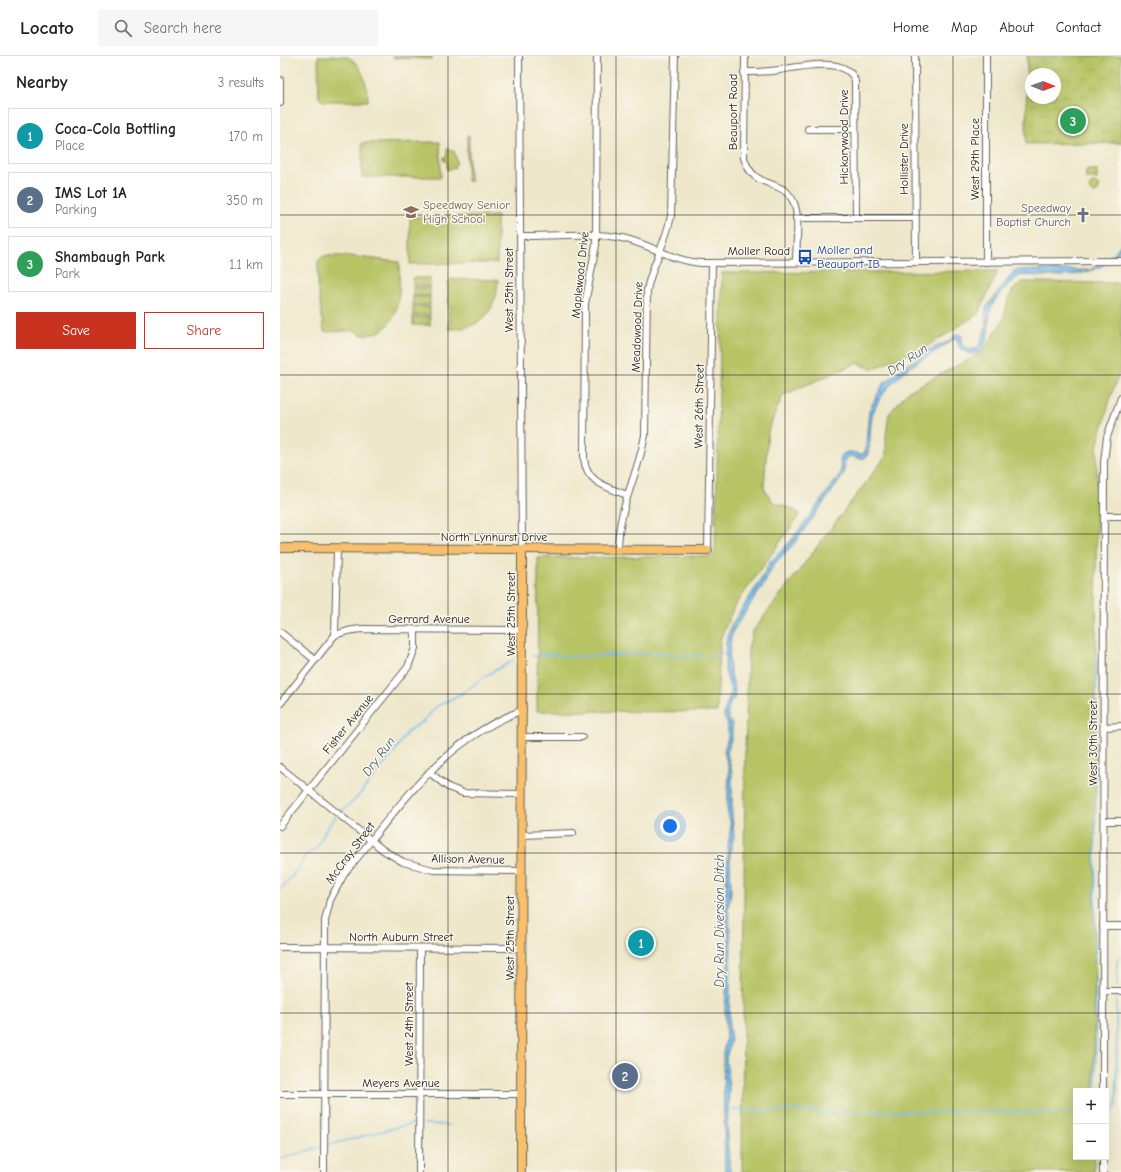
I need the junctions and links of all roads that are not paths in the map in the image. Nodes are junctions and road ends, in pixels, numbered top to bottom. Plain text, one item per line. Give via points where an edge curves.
1 (519, 56) edge
2 (597, 56) edge
3 (675, 56) edge
4 (745, 56) edge
5 (915, 56) edge
6 (986, 56) edge
7 (744, 72) junction
8 (280, 80) edge
9 (280, 103) edge
10 (808, 129) dead end
11 (855, 129) junction
12 (796, 218) junction
13 (856, 218) junction
14 (915, 218) junction
15 (520, 236) junction
16 (596, 236) junction
17 (659, 252) junction
18 (1119, 261) edge
19 (796, 262) junction
20 (916, 262) junction
21 (986, 262) junction
22 (712, 263) junction
23 (1121, 398) edge
24 (627, 494) junction
25 (1104, 516) junction
26 (1121, 516) edge
27 (280, 548) edge
28 (337, 548) junction
29 (522, 550) junction
30 (618, 550) junction
31 (708, 550) joint
32 (415, 630) junction
33 (523, 630) junction
34 (280, 632) edge
35 (335, 636) junction
36 (315, 660) junction
37 (280, 704) edge
38 (523, 710) junction
39 (1104, 726) junction
40 (1121, 726) edge
41 (522, 737) junction
42 (582, 737) dead end
43 (280, 767) edge
44 (429, 772) junction
45 (309, 790) junction
46 (522, 794) junction
47 (1104, 821) junction
48 (1121, 821) edge
49 (280, 826) edge
50 (573, 833) dead end
51 (522, 835) junction
52 (372, 841) junction
53 (522, 871) junction
54 (1103, 926) junction
55 (1121, 926) edge
56 (280, 947) edge
57 (325, 947) junction
58 (420, 948) junction
59 (522, 948) junction
60 (1104, 991) junction
61 (1121, 991) edge
62 (1103, 1088) edge
63 (419, 1093) junction
64 (280, 1094) edge
65 (521, 1094) junction
66 (324, 1095) junction
67 (1103, 1160) edge
68 (324, 1172) edge
69 (419, 1172) edge
70 (521, 1172) edge
71 (1103, 1172) edge

1 - 15 street, West 25th Street
2 - 16 street, Maplewood Drive
3 - 17 street, Meadowood Drive via 672,206 668,228
4 - 7 street, Beauport Road
5 - 14 street, Hollister Drive
6 - 21 street, West 29th Place
7 - 11 street, Hickorywood Drive via 777,70 818,61 841,62 849,67 854,76
7 - 12 street, Beauport Road via 743,154 746,165 759,180 787,193 794,204
8 - 9 street
10 - 11 street
11 - 13 street, Hickorywood Drive
12 - 13 street
12 - 19 street, Beauport Road
13 - 14 street
14 - 20 street, Hollister Drive
15 - 16 street, Moller Road
15 - 29 street, West 25th Street
16 - 17 street, Moller Road via 627,240
16 - 24 street, Maplewood Drive via 585,306 584,459 587,471 594,480
17 - 22 street, Moller Road via 681,260
17 - 24 street, Meadowood Drive via 646,294 645,435
18 - 21 street, Moller Road
19 - 20 street, Moller Road
19 - 22 street, Moller Road
20 - 21 street, Moller Road
22 - 31 street, West 26th Street
23 - 25 street, West 30th Street via 1105,446
24 - 30 street, Meadowood Drive via 620,518
25 - 26 street
25 - 39 street, West 30th Street
27 - 28 main road, North Lynhurst Drive
28 - 29 main road, North Lynhurst Drive
28 - 35 street
29 - 30 main road, North Lynhurst Drive
29 - 33 main road, West 25th Street
30 - 31 main road, North Lynhurst Drive
32 - 33 street, Gerrard Avenue
32 - 35 street, Gerrard Avenue via 357,629
32 - 45 street, Fisher Avenue via 415,648 408,667
33 - 38 main road, West 25th Street
34 - 36 street
35 - 36 street
36 - 37 street
38 - 41 main road, West 25th Street
38 - 44 street, McCray Street via 471,735 453,748
39 - 40 street
39 - 47 street, West 30th Street
41 - 42 street
41 - 46 main road, West 25th Street
43 - 45 street, Allison Avenue
44 - 46 street via 448,787 463,793
44 - 52 street, McCray Street
45 - 49 street, Fisher Avenue
45 - 52 street, Allison Avenue
46 - 51 main road, West 25th Street
47 - 48 street
47 - 54 street, West 30th Street
50 - 51 street
51 - 53 main road, West 25th Street
52 - 53 street, Allison Avenue via 396,858 421,868
52 - 57 street, McCray Street via 344,874 334,891 327,913
53 - 59 main road, West 25th Street
54 - 55 street
54 - 60 street, West 30th Street
56 - 57 street, North Auburn Street
57 - 58 street, North Auburn Street
57 - 66 street, McCray Street
58 - 59 street, North Auburn Street
58 - 63 street, West 24th Street
59 - 65 main road, West 25th Street
60 - 61 street
60 - 62 street, West 30th Street
63 - 65 street, Meyers Avenue
63 - 66 street, Meyers Avenue
63 - 69 street, West 24th Street
64 - 66 street, Meyers Avenue
65 - 70 main road, West 25th Street
66 - 68 street, McCray Street
67 - 71 street

